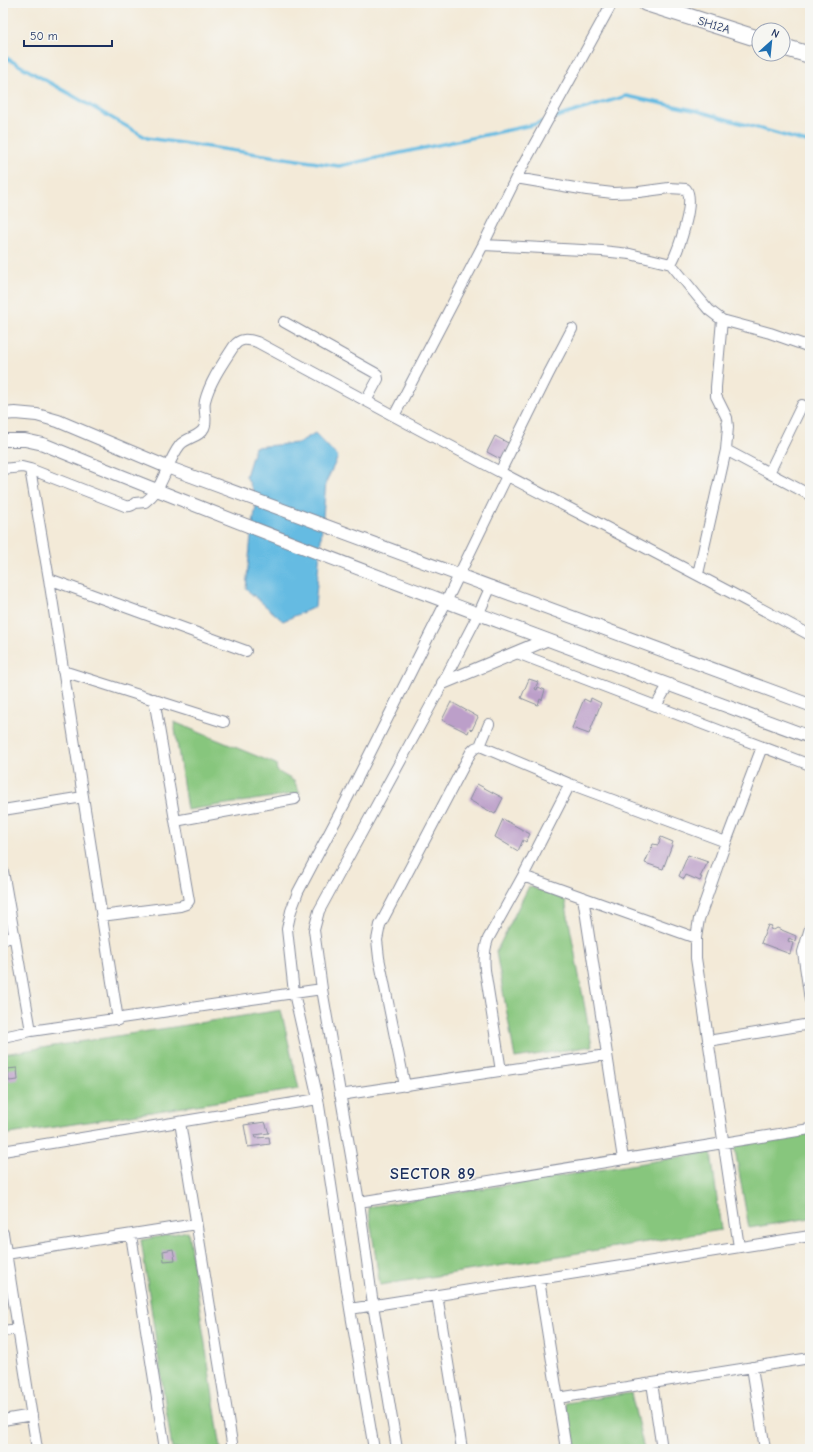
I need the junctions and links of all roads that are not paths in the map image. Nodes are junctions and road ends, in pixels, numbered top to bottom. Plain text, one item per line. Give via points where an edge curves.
1 (612, 3) edge
2 (646, 3) edge
3 (751, 36) edge
4 (791, 49) edge
5 (810, 55) edge
6 (516, 178) junction
7 (483, 245) junction
8 (671, 264) junction
9 (722, 320) junction
10 (284, 322) dead end
11 (572, 329) dead end
12 (810, 347) edge
13 (366, 401) junction
14 (802, 404) dead end
15 (3, 414) edge
16 (394, 416) junction
17 (3, 440) edge
18 (726, 450) junction
19 (167, 467) junction
20 (3, 469) edge
21 (30, 469) junction
22 (769, 473) junction
23 (504, 474) junction
24 (156, 490) junction
25 (810, 495) edge
26 (459, 574) junction
27 (698, 574) junction
28 (48, 579) junction
29 (490, 586) junction
30 (446, 602) junction
31 (478, 614) junction
32 (810, 635) edge
33 (546, 640) junction
34 (246, 651) dead end
35 (518, 653) junction
36 (63, 672) junction
37 (443, 683) junction
38 (668, 685) junction
39 (154, 700) junction
40 (810, 705) edge
41 (656, 706) junction
42 (224, 722) dead end
43 (489, 724) dead end
44 (810, 737) edge
45 (480, 746) junction
46 (762, 747) junction
47 (810, 765) edge
48 (570, 784) junction
49 (83, 798) junction
50 (295, 799) dead end
51 (3, 810) edge
52 (175, 821) junction
53 (726, 842) junction
54 (3, 871) edge
55 (523, 876) junction
56 (583, 897) junction
57 (102, 916) junction
58 (810, 928) edge
59 (14, 937) junction
60 (696, 938) junction
61 (3, 939) edge
62 (322, 989) junction
63 (294, 993) junction
64 (810, 1000) edge
65 (118, 1020) junction
66 (810, 1024) edge
67 (31, 1031) junction
68 (3, 1037) edge
69 (708, 1041) junction
70 (606, 1055) junction
71 (501, 1071) junction
72 (405, 1086) junction
73 (340, 1095) junction
74 (318, 1099) junction
75 (180, 1122) junction
76 (810, 1129) edge
77 (724, 1143) junction
78 (3, 1151) edge
79 (623, 1159) junction
80 (359, 1202) junction
81 (196, 1224) junction
82 (131, 1235) junction
83 (3, 1236) edge
84 (810, 1236) edge
85 (739, 1247) junction
86 (6, 1254) junction
87 (539, 1280) junction
88 (438, 1295) junction
89 (373, 1305) junction
90 (350, 1309) junction
91 (18, 1329) junction
92 (3, 1331) edge
93 (810, 1358) edge
94 (752, 1367) junction
95 (652, 1383) junction
96 (558, 1398) junction
97 (32, 1415) junction
98 (3, 1420) edge
99 (37, 1449) edge
100 (165, 1449) edge
101 (233, 1449) edge
102 (374, 1449) edge
103 (397, 1449) edge
104 (462, 1449) edge
105 (566, 1449) edge
106 (662, 1449) edge
107 (765, 1449) edge

1 - 6 street
2 - 3 main road, SH12A / SH12A
4 - 5 main road
6 - 7 street
6 - 8 street via 613,193 686,189 689,195 684,230
7 - 8 street via 602,251 630,254
7 - 16 street
8 - 9 street via 709,310
9 - 12 street
9 - 18 street via 716,396 727,418
10 - 13 street via 377,374 378,379
11 - 23 street via 548,374
13 - 16 street
13 - 19 street via 257,342 242,340 234,346 208,393 205,402 206,426 198,435 187,439 181,445
14 - 22 street
15 - 19 street via 37,415 58,421
16 - 23 street
17 - 24 street via 25,440 43,444
18 - 22 street
18 - 27 street
19 - 24 street
19 - 26 street
20 - 21 street
21 - 24 street via 129,507 135,503 145,502
21 - 28 street
22 - 25 street
23 - 26 street
23 - 27 street
24 - 30 street
26 - 29 street
26 - 30 street
27 - 32 street
28 - 34 street
28 - 36 street
29 - 31 street
29 - 40 street
30 - 31 street
30 - 63 street via 298,892 291,911 288,936
31 - 33 street
31 - 37 street
33 - 35 street
33 - 38 street
35 - 37 street
35 - 41 street
36 - 39 street
36 - 49 street
37 - 62 street via 319,911 314,930
38 - 41 street
38 - 44 street
39 - 42 street
39 - 52 street
41 - 46 street
43 - 45 street
45 - 48 street
45 - 72 street via 471,752 380,925 377,940 379,958
46 - 47 street
46 - 53 street
48 - 53 street
48 - 55 street
49 - 51 street
49 - 57 street
50 - 52 street
52 - 57 street via 188,896 186,904
53 - 60 street via 699,918
54 - 59 street
55 - 56 street
55 - 71 street via 485,948 485,970
56 - 60 street
56 - 70 street
57 - 65 street
58 - 64 street via 803,952
59 - 61 street
59 - 67 street
60 - 69 street via 696,958
62 - 63 street
62 - 73 street
63 - 65 street
63 - 74 street
65 - 67 street
66 - 69 street
67 - 68 street
69 - 77 street
70 - 71 street
70 - 79 street
71 - 72 street
72 - 73 street
73 - 80 street
74 - 75 street
74 - 90 street
75 - 78 street
75 - 81 street
76 - 77 street
77 - 79 street
77 - 85 street
79 - 80 street
80 - 89 street
81 - 82 street
81 - 101 street
82 - 86 street
82 - 100 street
83 - 86 street
84 - 85 street
85 - 87 street
86 - 91 street
87 - 88 street
87 - 96 street
88 - 89 street
88 - 104 street
89 - 90 street
89 - 103 street
90 - 102 street
91 - 92 street
91 - 97 street
93 - 94 street
94 - 95 street
94 - 107 street
95 - 96 street
95 - 106 street
96 - 105 street
97 - 98 street
97 - 99 street

